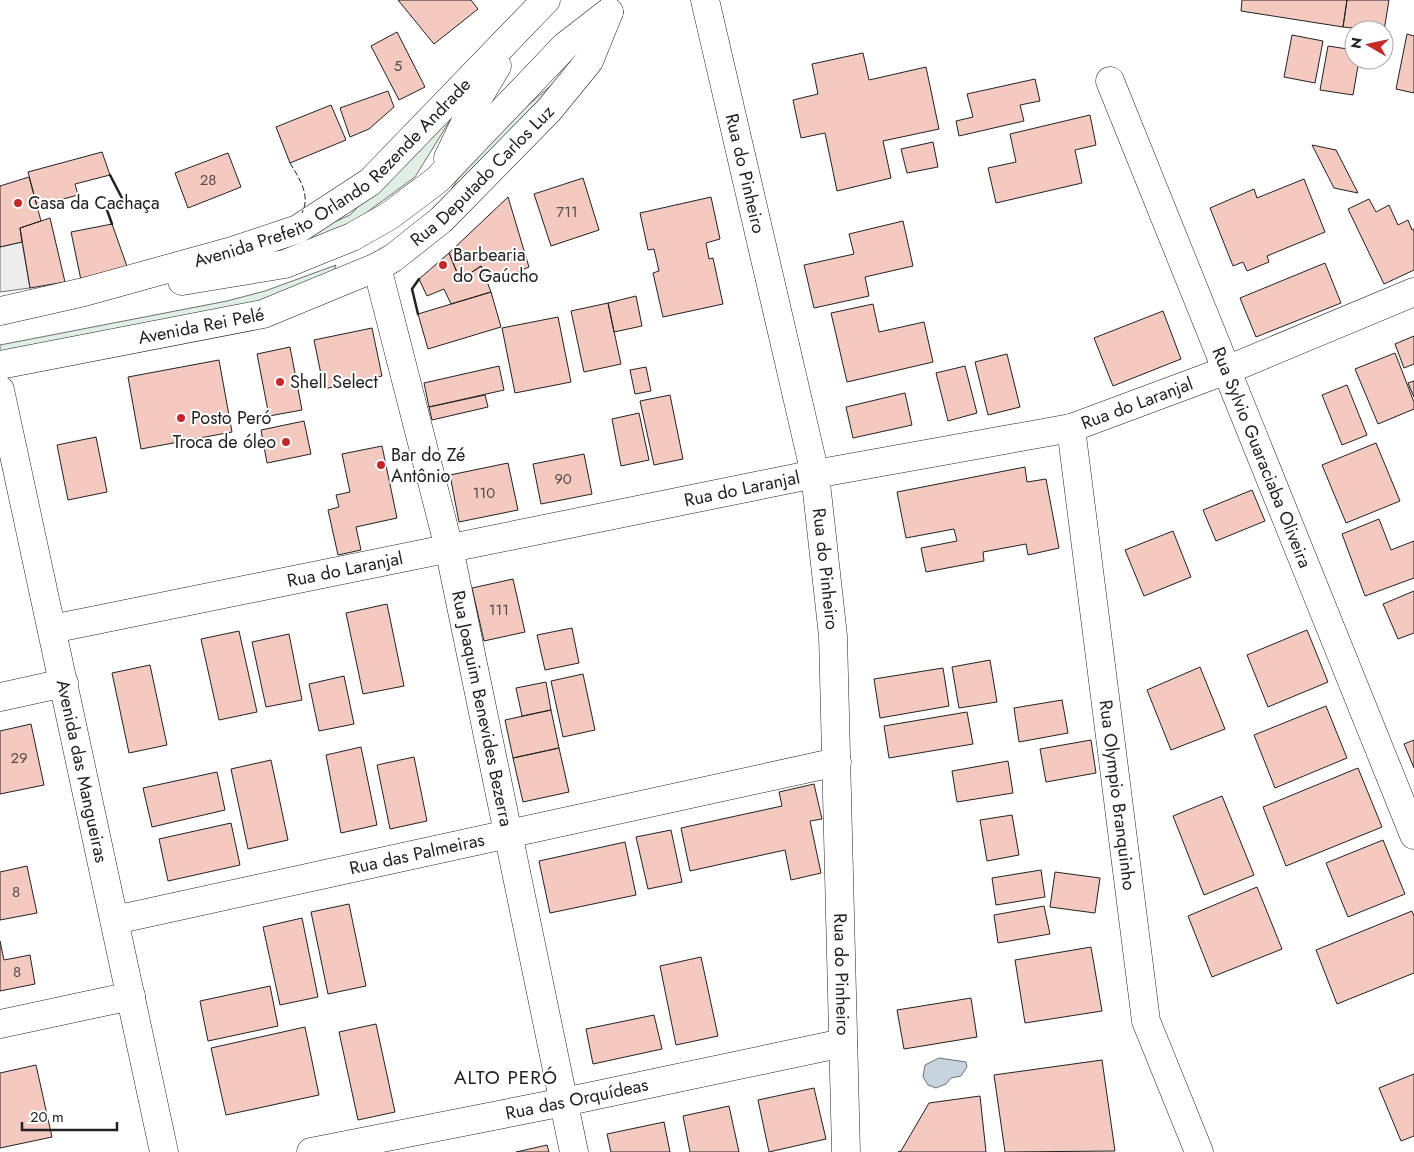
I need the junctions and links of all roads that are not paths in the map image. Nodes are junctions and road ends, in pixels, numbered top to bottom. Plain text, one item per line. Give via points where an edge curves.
1 (546, 0) edge
2 (705, 0) edge
3 (617, 6) edge
4 (524, 21) junction
5 (1110, 81) dead end
6 (437, 180) junction
7 (385, 262) junction
8 (84, 292) junction
9 (1414, 292) edge
10 (0, 311) edge
11 (0, 365) edge
12 (1227, 370) junction
13 (0, 390) edge
14 (1072, 428) junction
15 (814, 474) junction
16 (449, 548) junction
17 (52, 629) junction
18 (64, 683) junction
19 (0, 697) edge
20 (836, 762) junction
21 (508, 833) junction
22 (1414, 835) edge
23 (115, 920) junction
24 (131, 996) junction
25 (0, 1024) edge
26 (843, 1042) junction
27 (564, 1102) junction
28 (164, 1152) edge
29 (311, 1152) edge
30 (574, 1152) edge
31 (846, 1152) edge
32 (1199, 1152) edge

1 - 4 street, Avenida Prefeito Orlando Rezende Andrade
2 - 15 street, Rua do Pinheiro
3 - 6 street, Rua Deputado Carlos Luz via 565,46
3 - 7 street, Rua Deputado Carlos Luz via 589,61 549,110 441,220
4 - 6 street, Rua Deputado Carlos Luz via 473,106
4 - 8 street, Avenida Prefeito Orlando Rezende Andrade via 370,182 298,229 232,252
5 - 12 street, Rua Sylvio Guaraciaba Oliveira
6 - 7 street, Rua Deputado Carlos Luz via 412,229
6 - 8 street, Rua Deputado Carlos Luz via 389,216 352,238 285,264 153,286
7 - 11 street, Avenida Rei Pelé via 263,314
7 - 16 street, Rua Joaquim Benevides Bezerra
8 - 10 street
9 - 12 street, Rua do Laranjal
12 - 14 street, Rua do Laranjal
12 - 22 street, Rua Sylvio Guaraciaba Oliveira
13 - 17 street, Avenida das Mangueiras
14 - 15 street, Rua do Laranjal
14 - 32 street, Rua Olympio Branquinho via 1146,1021
15 - 16 street, Rua do Laranjal
15 - 20 street, Rua do Pinheiro via 833,636
16 - 17 street, Rua do Laranjal
16 - 21 street, Rua Joaquim Benevides Bezerra
17 - 18 street, Avenida das Mangueiras
18 - 19 street
18 - 23 street, Avenida das Mangueiras
20 - 21 street, Rua das Palmeiras
20 - 26 street, Rua do Pinheiro
21 - 23 street, Rua das Palmeiras
21 - 27 street, Rua Joaquim Benevides Bezerra
23 - 24 street, Avenida das Mangueiras
24 - 25 street
24 - 28 street, Avenida das Mangueiras
26 - 27 street, Rua das Orquídeas
26 - 31 street, Rua do Pinheiro
27 - 29 street, Rua das Orquídeas
27 - 30 street, Rua Joaquim Benevides Bezerra

